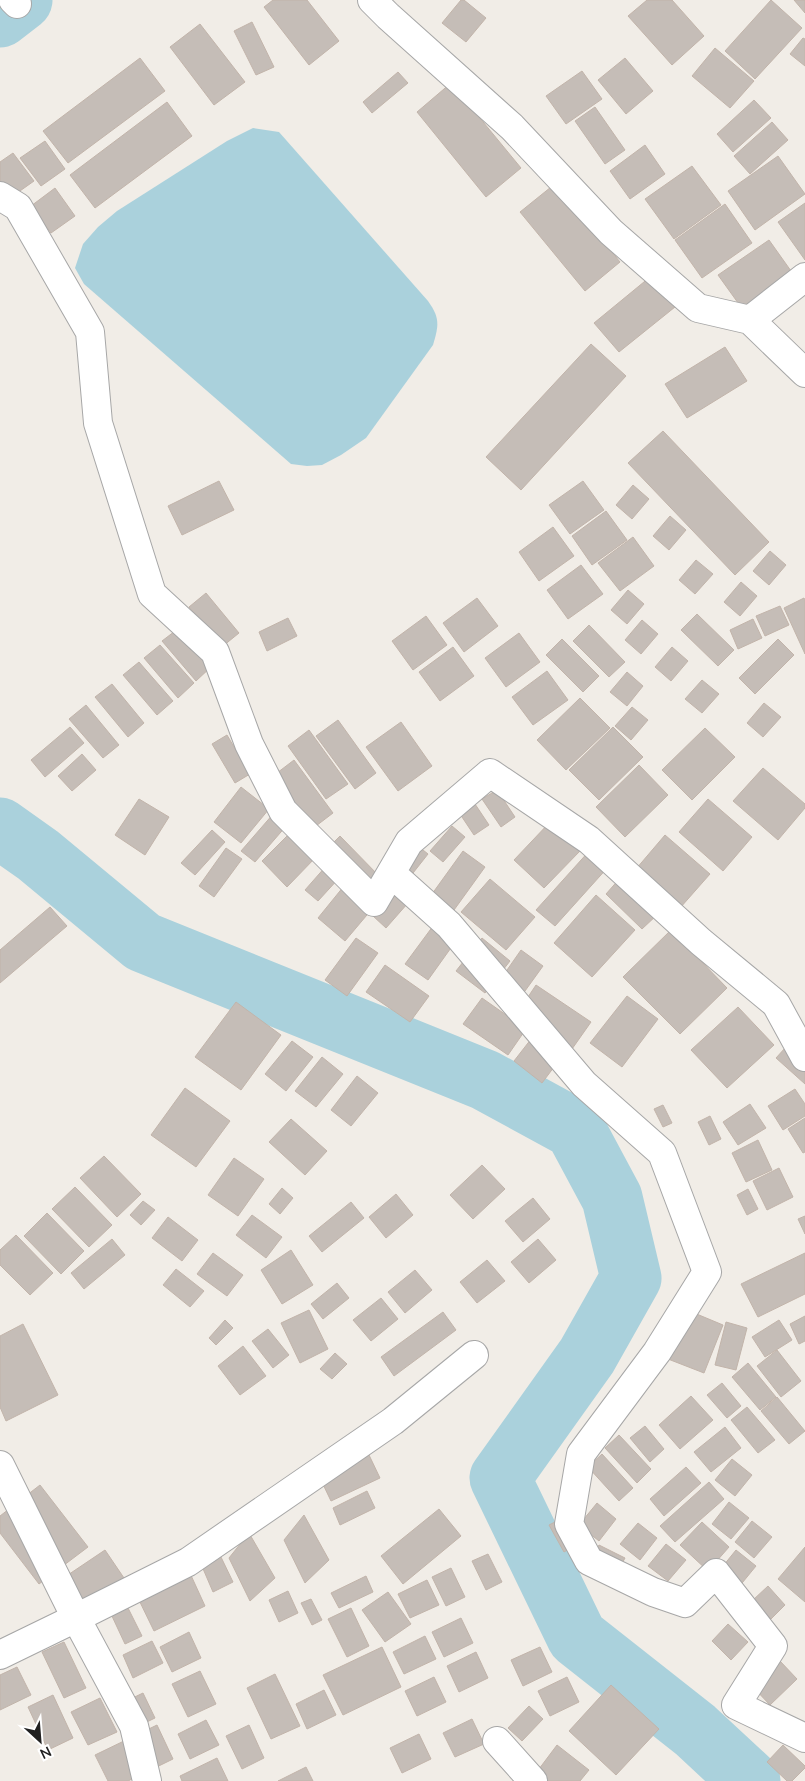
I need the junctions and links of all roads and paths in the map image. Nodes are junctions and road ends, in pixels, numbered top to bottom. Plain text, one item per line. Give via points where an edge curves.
1 (372, 0) edge
2 (0, 196) edge
3 (805, 277) edge
4 (750, 320) junction
5 (805, 373) edge
6 (391, 873) junction
7 (805, 1057) edge
8 (474, 1355) dead end
9 (0, 1465) edge
10 (76, 1618) junction
11 (0, 1655) edge
12 (805, 1738) edge
13 (497, 1742) dead end
14 (147, 1781) edge
15 (533, 1781) edge

1 - 4 street via 512,127 611,232 698,308
2 - 6 street via 18,207 90,332 98,422 152,594 215,652 249,744 284,811 374,902
3 - 4 street
4 - 5 street
6 - 7 street via 409,842 490,773 589,840 701,942 776,1004
6 - 12 street via 449,925 584,1084 662,1154 707,1272 657,1352 581,1454 569,1524 588,1561 653,1592 685,1603 716,1573 773,1646 736,1705
8 - 10 street via 393,1421 188,1562
9 - 10 street
10 - 11 street
10 - 14 street via 134,1726
13 - 15 street

